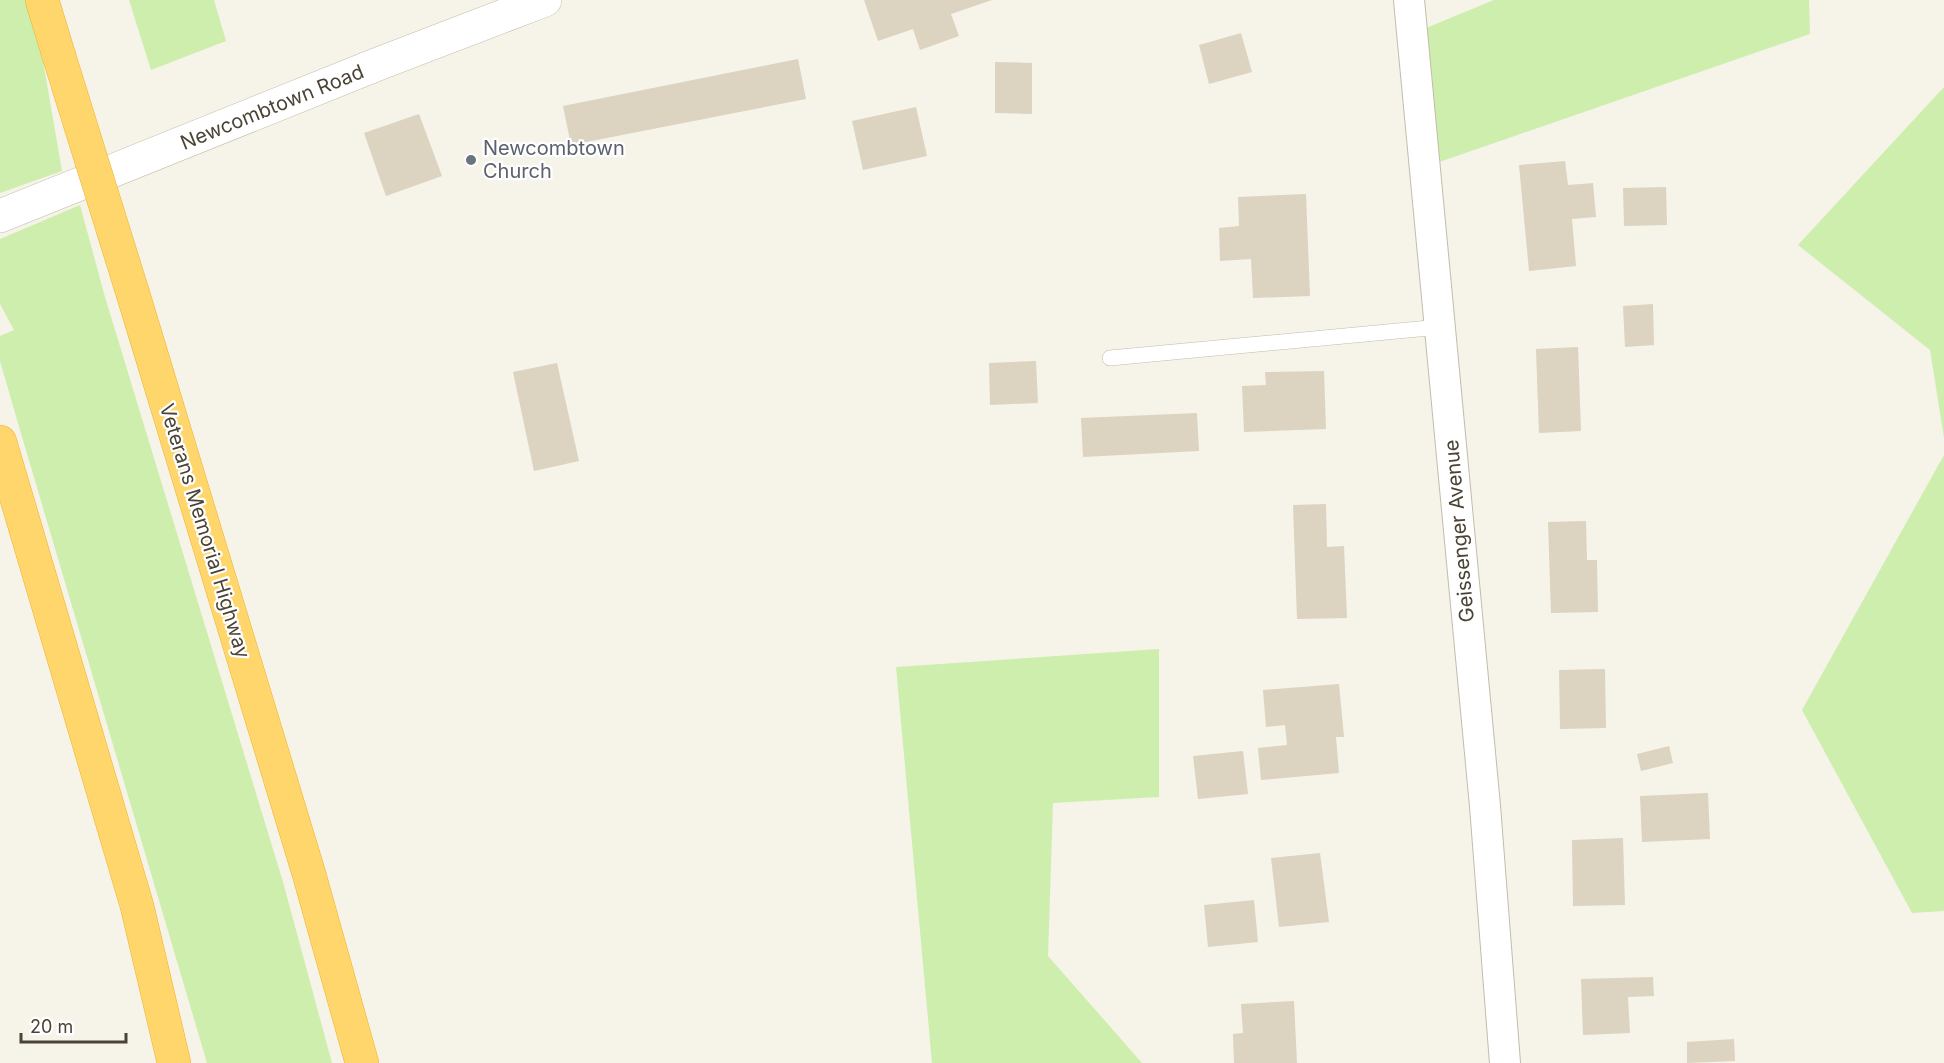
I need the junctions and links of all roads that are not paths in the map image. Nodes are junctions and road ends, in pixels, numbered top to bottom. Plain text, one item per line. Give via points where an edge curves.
1 (42, 0) edge
2 (545, 0) edge
3 (1409, 0) edge
4 (0, 216) edge
5 (1440, 327) junction
6 (1110, 358) dead end
7 (0, 442) edge
8 (174, 1063) edge
9 (362, 1063) edge
10 (1505, 1063) edge

1 - 9 highway, Veterans Memorial Highway, bridge via 309,874
2 - 4 street, Newcombtown Road
3 - 5 street, Geissenger Avenue
5 - 6 lane
5 - 10 street, Geissenger Avenue
7 - 8 highway via 137,906

